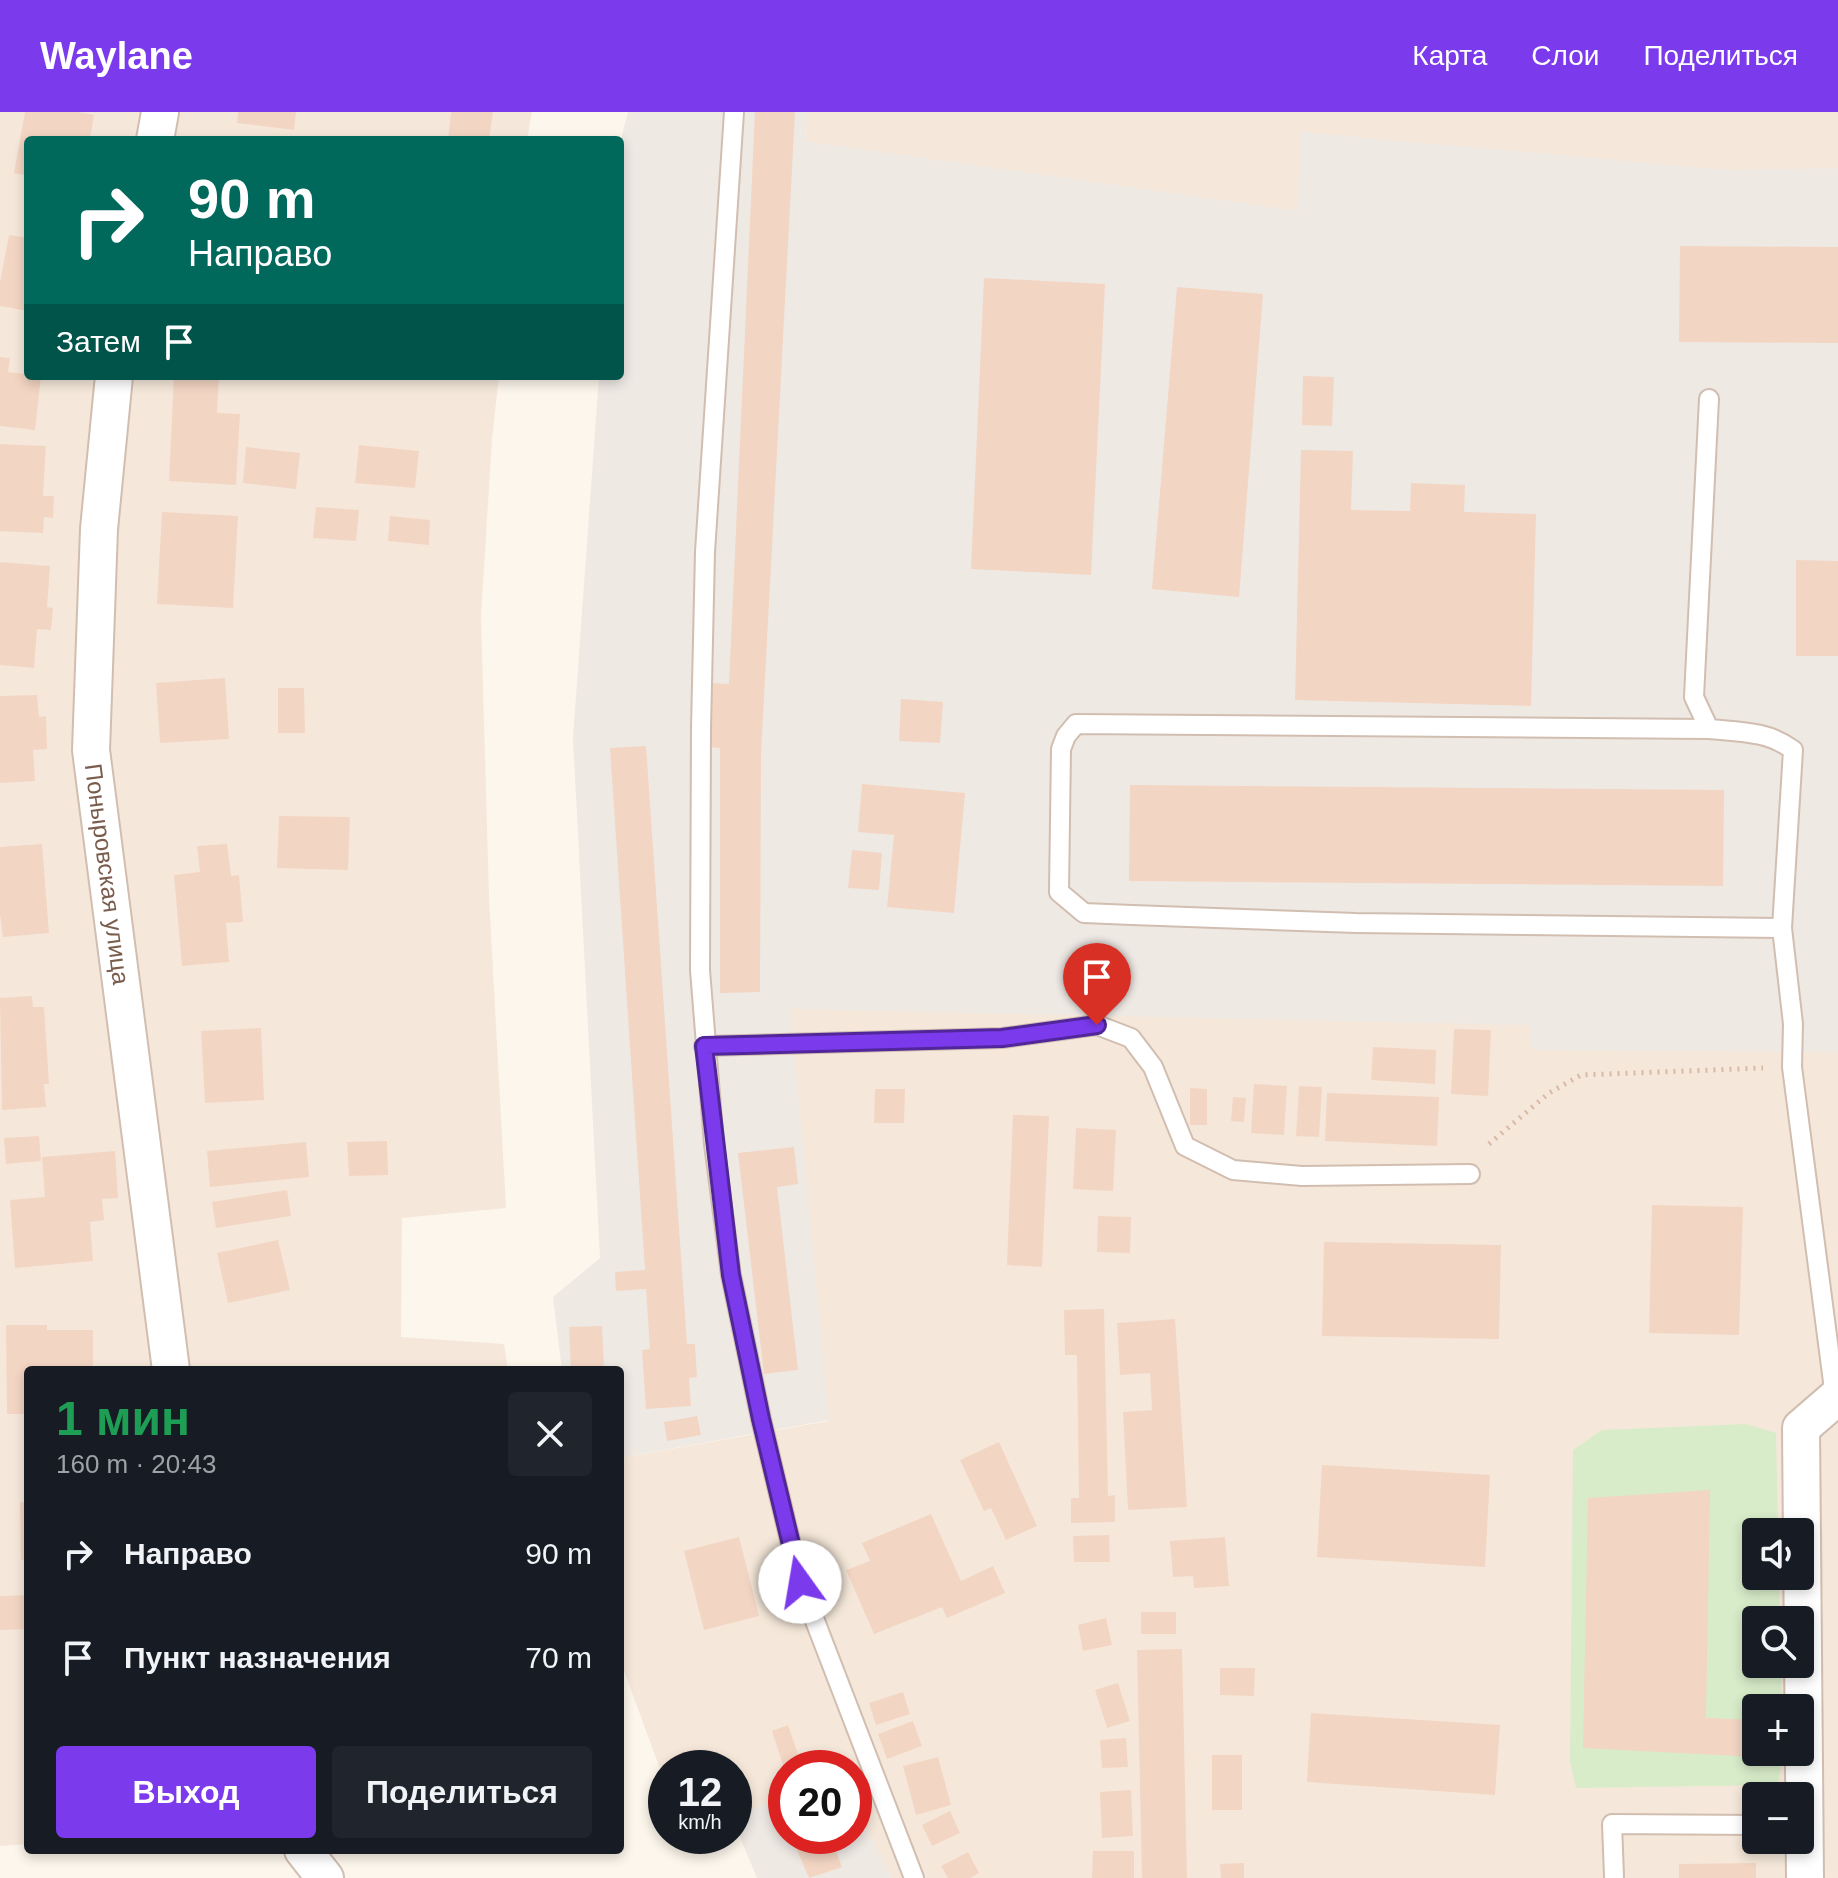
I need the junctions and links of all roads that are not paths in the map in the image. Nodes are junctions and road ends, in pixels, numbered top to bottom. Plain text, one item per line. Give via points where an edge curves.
1 (160, 112) edge
2 (734, 112) edge
3 (156, 136) edge
4 (114, 380) edge
5 (1709, 399) dead end
6 (1709, 729) junction
7 (1782, 928) junction
8 (704, 1046) junction
9 (1470, 1174) dead end
10 (170, 1366) edge
11 (1836, 1396) edge
12 (1802, 1782) edge
13 (1742, 1825) edge
14 (306, 1854) edge
15 (1804, 1854) edge
16 (1614, 1876) dead end
17 (325, 1878) edge
18 (914, 1878) edge
19 (1805, 1878) edge

1 - 3 street
2 - 8 lane via 705,552 700,836
4 - 10 street, Поныровская улица via 99,529 91,750
5 - 6 lane via 1694,697
6 - 7 lane via 1765,734 1793,750
6 - 7 lane via 1076,724 1061,749 1059,892 1084,913 1120,915
7 - 11 lane via 1793,1024 1792,1067
8 - 9 lane via 1002,1038 1097,1025 1131,1038 1153,1067 1185,1146 1233,1170 1302,1176
8 - 18 lane via 731,1275 800,1582
11 - 12 street via 1801,1428
13 - 16 lane via 1612,1824
14 - 17 street
15 - 19 street

